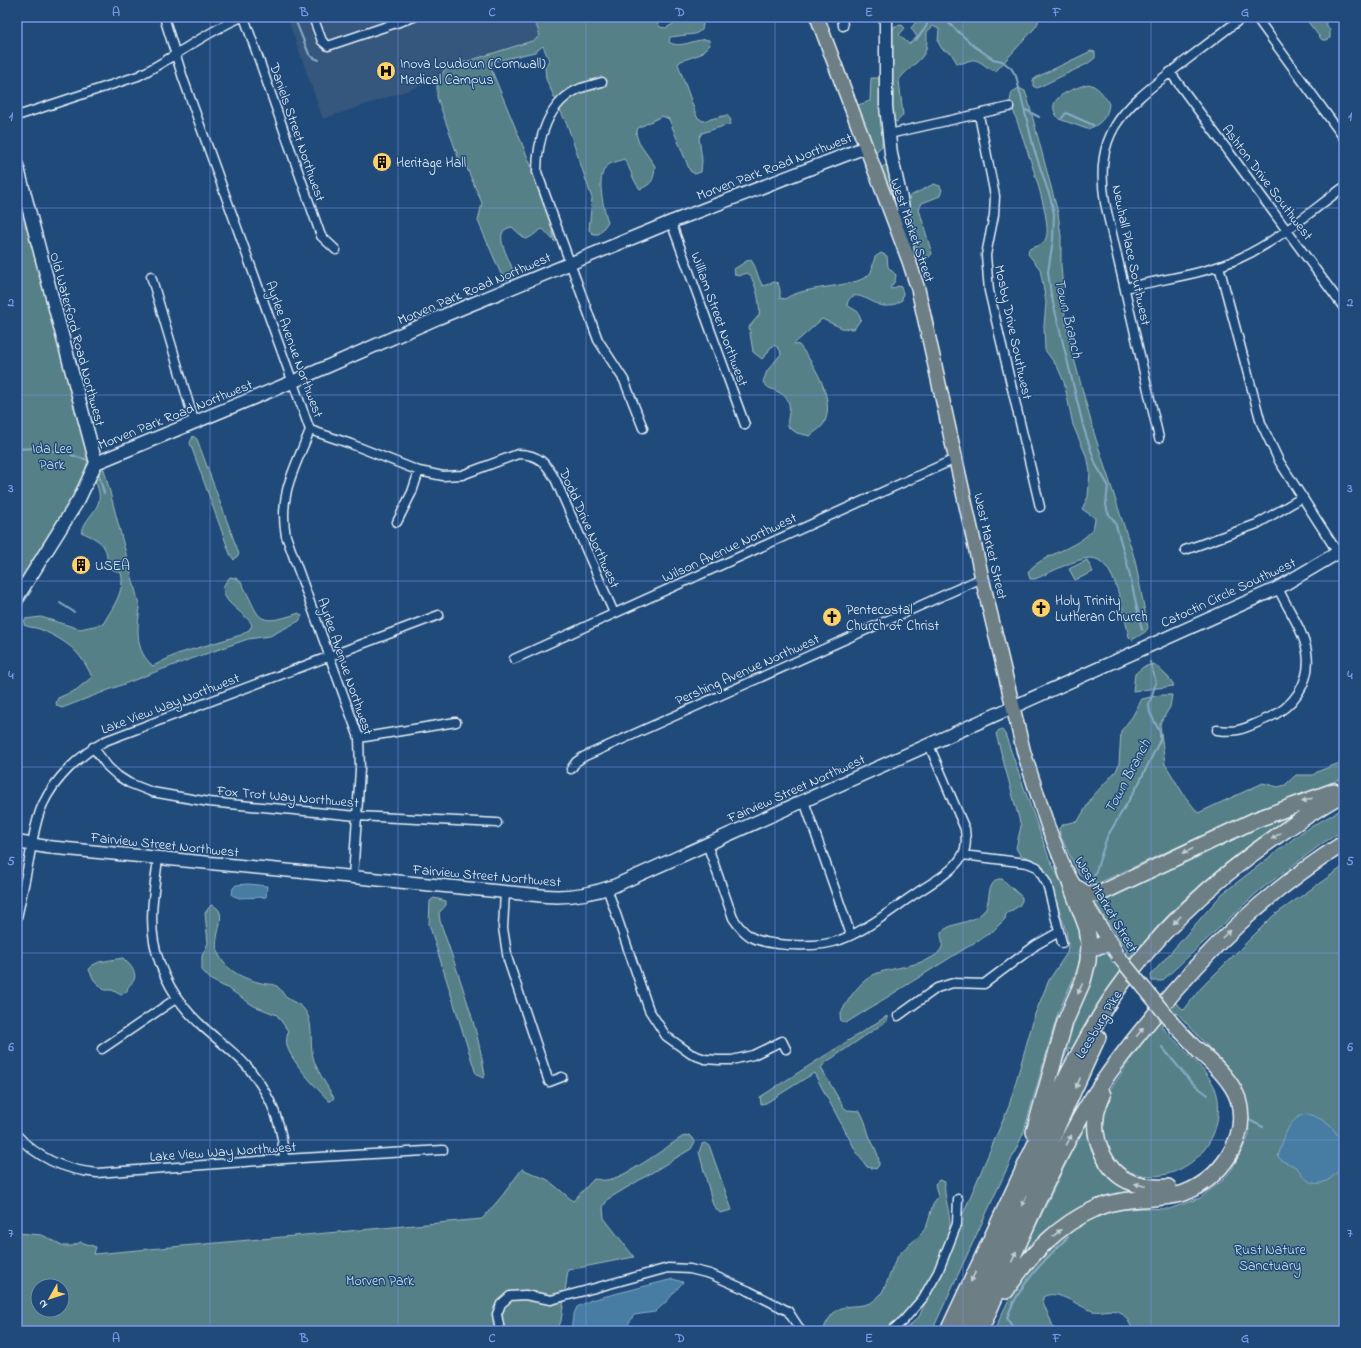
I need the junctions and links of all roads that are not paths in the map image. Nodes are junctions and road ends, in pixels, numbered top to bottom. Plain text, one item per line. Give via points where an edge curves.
1 (164, 17) edge
2 (243, 17) edge
3 (313, 17) edge
4 (414, 17) edge
5 (817, 17) edge
6 (842, 17) edge
7 (886, 17) edge
8 (1242, 17) edge
9 (1256, 17) edge
10 (843, 26) dead end
11 (176, 54) junction
12 (1170, 72) junction
13 (602, 82) dead end
14 (1010, 107) dead end
15 (979, 115) junction
16 (17, 116) edge
17 (889, 134) junction
18 (1344, 138) edge
19 (866, 147) junction
20 (890, 154) junction
21 (872, 161) junction
22 (17, 165) edge
23 (1344, 187) edge
24 (671, 222) junction
25 (1287, 229) junction
26 (336, 250) dead end
27 (909, 261) junction
28 (571, 263) junction
29 (1219, 266) junction
30 (151, 276) dead end
31 (1125, 288) junction
32 (1344, 308) edge
33 (292, 382) junction
34 (194, 421) junction
35 (745, 425) dead end
36 (643, 428) dead end
37 (310, 430) junction
38 (1159, 438) dead end
39 (955, 459) junction
40 (96, 463) junction
41 (419, 471) junction
42 (1302, 497) junction
43 (1040, 507) dead end
44 (397, 522) dead end
45 (1185, 550) dead end
46 (1341, 551) edge
47 (982, 578) junction
48 (1278, 588) junction
49 (17, 598) edge
50 (614, 613) junction
51 (438, 615) dead end
52 (330, 657) junction
53 (514, 659) dead end
54 (1013, 707) junction
55 (456, 722) dead end
56 (1217, 730) dead end
57 (359, 738) junction
58 (929, 745) junction
59 (93, 747) junction
60 (571, 769) dead end
61 (1344, 787) edge
62 (1344, 793) edge
63 (804, 801) junction
64 (357, 816) junction
65 (498, 823) dead end
66 (17, 842) edge
67 (1344, 842) edge
68 (707, 844) junction
69 (32, 845) junction
70 (963, 855) junction
71 (158, 858) junction
72 (1066, 872) junction
73 (353, 878) junction
74 (607, 888) junction
75 (1077, 888) junction
76 (505, 892) junction
77 (17, 918) edge
78 (1059, 932) junction
79 (851, 935) junction
80 (1062, 943) dead end
81 (1110, 944) junction
82 (1089, 951) junction
83 (1113, 995) junction
84 (177, 998) junction
85 (898, 1016) dead end
86 (102, 1049) dead end
87 (786, 1049) dead end
88 (1198, 1050) junction
89 (1113, 1068) junction
90 (562, 1077) dead end
91 (17, 1135) edge
92 (442, 1150) dead end
93 (1031, 1156) junction
94 (284, 1159) junction
95 (958, 1199) dead end
96 (500, 1331) edge
97 (801, 1331) edge
98 (891, 1331) edge
99 (948, 1331) edge
100 (964, 1331) edge
101 (980, 1331) edge
102 (986, 1331) edge

1 - 11 street, Ayrlee Avenue Northwest
2 - 11 street via 223,25
2 - 26 street, Daniels Street Northwest via 321,236
3 - 4 street via 322,41 328,46
5 - 19 main road, West Market Street
6 - 10 street
7 - 17 street via 886,106
8 - 12 street, Newhall Place Southwest
9 - 18 street
11 - 16 street via 138,76
11 - 33 street, Ayrlee Avenue Northwest
12 - 25 street, Ashton Drive Southwest
12 - 31 street, Newhall Place Southwest via 1143,93 1126,111 1111,132 1105,150 1102,186
13 - 28 street via 580,89 559,104 547,120 538,154 538,178
14 - 15 street
15 - 17 street
15 - 43 street, Mosby Drive Southwest via 995,196 986,255 989,291
17 - 20 street
19 - 21 main road, West Market Street
19 - 24 street, Morven Park Road Northwest
20 - 21 street
20 - 27 street via 904,215
21 - 27 main road, West Market Street
22 - 40 street, Old Waterford Road Northwest
23 - 25 street
24 - 28 street, Morven Park Road Northwest
24 - 35 street, William Street Northwest
25 - 29 street via 1251,252
25 - 32 street, Ashton Drive Southwest
27 - 39 main road, West Market Street via 918,289
28 - 33 street, Morven Park Road Northwest
28 - 36 street via 598,340 624,380
29 - 31 street
29 - 42 street via 1261,423 1279,461
30 - 34 street
31 - 38 street, Newhall Place Southwest
33 - 34 street, Morven Park Road Northwest
33 - 37 street, Ayrlee Avenue Northwest
34 - 40 street, Morven Park Road Northwest
37 - 41 street, Dodd Drive Northwest
37 - 52 street, Ayrlee Avenue Northwest via 286,490 283,522
39 - 47 main road, West Market Street
39 - 50 street, Wilson Avenue Northwest
40 - 49 street via 79,499
41 - 44 street
41 - 50 street, Dodd Drive Northwest via 452,477 511,456 526,454 540,459 556,481
42 - 45 street via 1257,524
42 - 46 street
46 - 48 street, Catoctin Circle Southwest
47 - 54 main road, West Market Street
47 - 60 street, Pershing Avenue Northwest via 583,757
48 - 54 street, Catoctin Circle Southwest
48 - 56 street via 1307,651 1308,667 1304,682 1292,701 1271,717 1234,732
50 - 53 street, Wilson Avenue Northwest
51 - 52 street, Lake View Way Northwest
52 - 57 street, Ayrlee Avenue Northwest
52 - 59 street, Lake View Way Northwest
54 - 58 street, Fairview Street Northwest
54 - 72 main road, West Market Street via 1032,780
55 - 57 street
57 - 64 street, Ayrlee Avenue Northwest
58 - 63 street, Fairview Street Northwest
58 - 70 street via 965,829 966,844
59 - 64 street, Fox Trot Way Northwest via 118,776 152,792 209,802
59 - 69 street, Lake View Way Northwest via 48,794 38,816
61 -> 75 highway via 1254,820 1099,894 1087,894
62 -> 83 highway, Leesburg Pike via 1268,841 1212,886 1154,944
63 - 68 street, Fairview Street Northwest
63 - 79 street
64 - 65 street, Fox Trot Way Northwest
64 - 73 street, Ayrlee Avenue Northwest
66 - 69 street, Fairview Street Northwest
89 -> 67 highway via 1184,979 1233,928 1293,878
68 - 74 street, Fairview Street Northwest
68 - 79 street via 733,918 750,936 757,940 779,943 815,944 831,943
69 - 71 street, Fairview Street Northwest
69 - 77 street, Lake View Way Northwest
70 - 78 street via 1028,863 1037,867 1047,884
70 - 79 street via 949,871
71 - 73 street, Fairview Street Northwest
71 - 84 street via 151,909 152,927 158,958 166,980
72 - 75 main road, West Market Street
72 - 82 highway via 1087,928
73 - 76 street, Fairview Street Northwest
74 - 76 street, Fairview Street Northwest via 585,895 566,897
74 - 87 street via 649,1010 666,1036 691,1054 705,1059 719,1060 753,1055 782,1041
75 - 81 main road, West Market Street
76 - 90 street via 503,928 508,960 549,1082
78 - 80 street
78 - 85 street via 984,984 953,983 937,988
81 - 82 highway via 1100,945
81 - 88 main road, West Market Street, bridge via 1175,1026
82 -> 93 highway via 1085,976 1065,1022 1034,1129
83 - 93 highway, Leesburg Pike via 1069,1072
83 -> 100 highway via 1107,1021
84 - 86 street
84 - 94 street via 199,1023 239,1058 261,1084 280,1126 284,1142
88 -> 89 highway via 1218,1074 1230,1099 1230,1121 1226,1140 1213,1162 1200,1174 1168,1187 1144,1186 1128,1181 1109,1164 1102,1152 1095,1119
102 -> 88 highway via 1000,1300 1015,1278 1033,1254 1064,1227 1084,1214 1112,1203 1182,1193 1205,1182 1224,1164 1231,1153 1238,1132 1238,1100 1225,1077
101 -> 89 highway via 1062,1153 1080,1118
91 - 94 street, Lake View Way Northwest via 32,1150 54,1163 97,1173
92 - 94 street, Lake View Way Northwest
93 -> 99 highway, Leesburg Pike
95 - 98 street via 957,1224 938,1272 923,1298
96 - 97 street via 497,1314 501,1304 510,1296 525,1295 551,1300 668,1268 690,1269 710,1274 749,1291 788,1311

